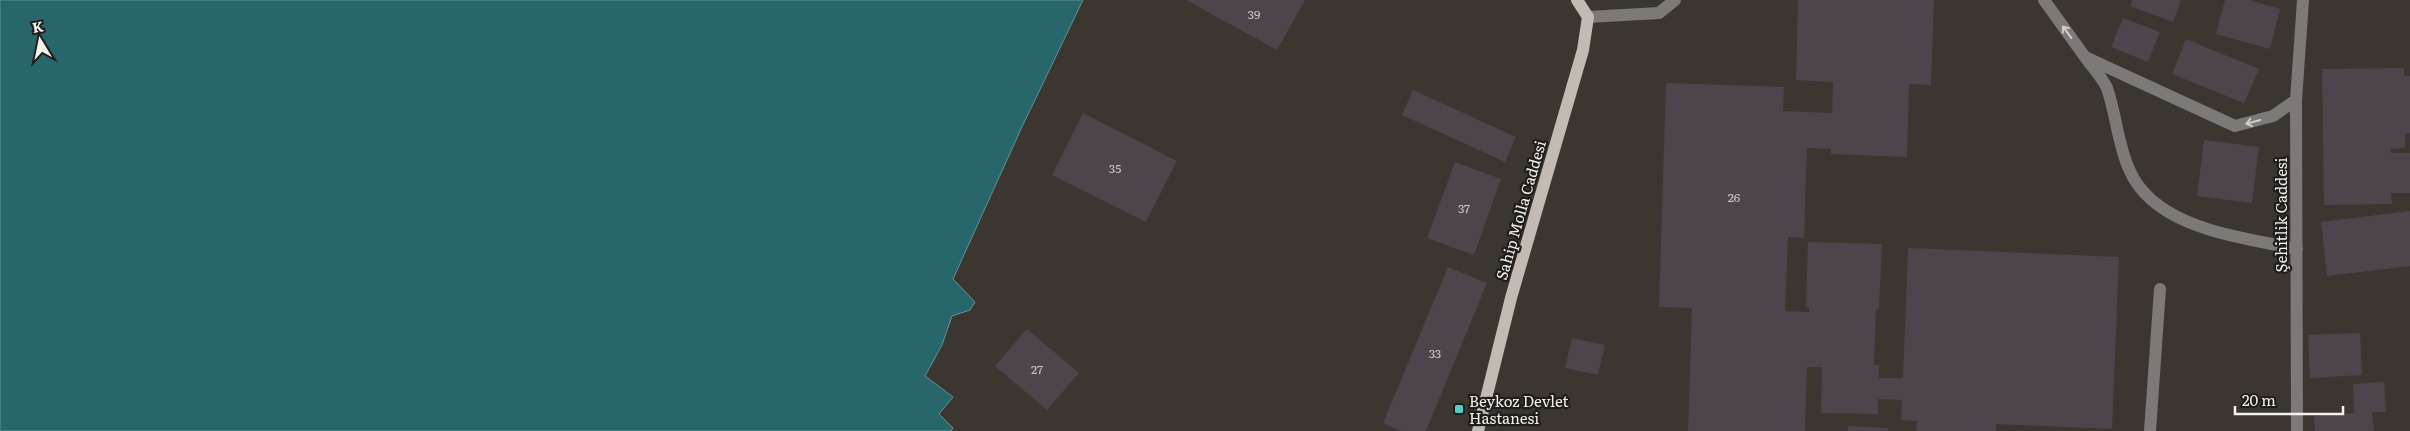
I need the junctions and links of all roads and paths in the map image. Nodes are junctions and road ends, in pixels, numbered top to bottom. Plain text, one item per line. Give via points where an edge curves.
1 (1576, 0) edge
2 (1676, 0) edge
3 (2044, 0) edge
4 (2303, 0) edge
5 (1588, 17) junction
6 (2085, 57) junction
7 (2296, 100) junction
8 (2297, 249) junction
9 (2160, 289) dead end
10 (1478, 431) edge
11 (2150, 431) edge
12 (2297, 431) edge

1 - 5 main road
2 - 5 street via 1659,13
6 -> 3 street
4 - 7 street, Şehitlik Caddesi
5 - 10 main road, Sahip Molla Caddesi via 1583,50 1512,298
7 -> 6 street via 2273,116 2235,126
6 - 8 street via 2106,86 2129,169 2149,198 2176,218 2227,234
7 - 8 street, Şehitlik Caddesi
8 - 12 street, Şehitlik Caddesi
9 - 11 street

